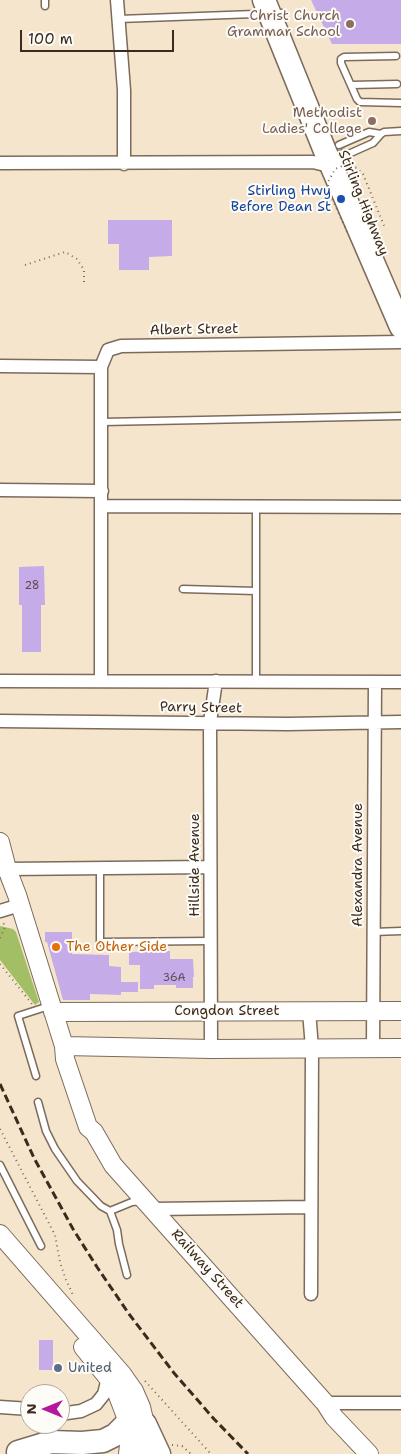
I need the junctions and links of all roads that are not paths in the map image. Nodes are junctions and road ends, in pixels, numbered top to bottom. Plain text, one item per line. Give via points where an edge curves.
1 (117, 0) edge
2 (273, 7) edge
3 (119, 20) junction
4 (396, 56) dead end
5 (397, 84) dead end
6 (351, 85) junction
7 (401, 102) edge
8 (401, 131) edge
9 (381, 134) junction
10 (330, 155) junction
11 (0, 163) edge
12 (124, 164) junction
13 (401, 296) edge
14 (401, 327) edge
15 (401, 342) edge
16 (0, 366) edge
17 (101, 366) junction
18 (401, 416) edge
19 (102, 422) junction
20 (0, 490) edge
21 (102, 491) junction
22 (102, 506) junction
23 (256, 507) junction
24 (401, 507) edge
25 (183, 589) dead end
26 (256, 591) junction
27 (0, 681) edge
28 (101, 681) junction
29 (216, 681) junction
30 (256, 681) junction
31 (375, 682) junction
32 (401, 682) edge
33 (0, 721) edge
34 (210, 722) junction
35 (374, 722) junction
36 (401, 722) edge
37 (0, 842) edge
38 (6, 866) junction
39 (210, 867) junction
40 (100, 868) junction
41 (0, 888) edge
42 (18, 900) junction
43 (0, 904) edge
44 (0, 911) edge
45 (401, 931) edge
46 (373, 932) junction
47 (210, 941) junction
48 (48, 1009) junction
49 (309, 1011) junction
50 (373, 1011) junction
51 (401, 1011) edge
52 (211, 1012) junction
53 (64, 1046) junction
54 (312, 1048) junction
55 (373, 1048) junction
56 (401, 1048) edge
57 (211, 1049) junction
58 (36, 1076) dead end
59 (38, 1102) dead end
60 (0, 1165) edge
61 (3, 1179) edge
62 (149, 1204) junction
63 (310, 1207) junction
64 (110, 1211) junction
65 (0, 1234) edge
66 (41, 1246) dead end
67 (0, 1250) edge
68 (127, 1276) dead end
69 (311, 1294) dead end
70 (99, 1357) junction
71 (108, 1378) junction
72 (325, 1402) junction
73 (401, 1402) edge
74 (0, 1407) edge
75 (20, 1408) edge
76 (70, 1413) edge
77 (137, 1423) junction
78 (162, 1451) edge
79 (9, 1453) edge
80 (87, 1454) edge
81 (128, 1454) edge
82 (142, 1454) edge
83 (369, 1454) edge
84 (381, 1454) edge

1 - 3 street
2 - 3 lane
2 - 10 highway, Stirling Highway
3 - 12 street via 124,90
4 - 6 lane via 344,57 341,63
5 - 6 lane
6 - 7 lane via 360,102
8 - 9 lane
9 - 10 lane via 373,143
9 - 10 lane via 370,132
10 - 12 street
10 - 13 highway, Stirling Highway
10 - 14 highway, Stirling Highway
11 - 12 street
15 - 17 street, Albert Street via 121,346 108,350
16 - 17 street
17 - 19 street
18 - 19 lane
19 - 21 street
20 - 21 street
21 - 22 street
22 - 23 street
22 - 28 street
23 - 24 street
23 - 26 lane
25 - 26 lane
26 - 30 lane
27 - 28 street, Parry Street
28 - 29 street, Parry Street
29 - 30 street, Parry Street
29 - 34 street, Hillside Avenue
30 - 31 street, Parry Street
31 - 32 street, Parry Street
31 - 35 street, Alexandra Avenue
33 - 34 street, Parry Street
34 - 35 street, Parry Street
34 - 39 street, Hillside Avenue
35 - 36 street, Parry Street
35 - 46 street, Alexandra Avenue
37 - 38 street, Railway Street
38 - 40 street
38 - 41 street
38 - 42 street, Railway Street
39 - 40 street
39 - 47 street, Hillside Avenue
40 - 47 lane via 100,942
42 - 43 street
42 - 44 street
42 - 48 street, Railway Street
45 - 46 lane
46 - 50 street, Alexandra Avenue
47 - 52 street, Hillside Avenue
48 - 52 street, Congdon Street
48 - 53 street, Railway Street
48 - 58 lane via 18,1016
49 - 50 street, Congdon Street
49 - 52 street, Congdon Street
49 - 54 street
50 - 51 street, Congdon Street
50 - 55 street, Alexandra Avenue
52 - 57 street, Hillside Avenue
53 - 57 street
53 - 62 street, Railway Street via 73,1055 96,1122 94,1132 113,1165
54 - 55 street
54 - 57 street
54 - 63 street
55 - 56 street
59 - 64 lane via 55,1150 83,1188
60 - 61 lane
61 - 66 lane
62 - 63 street
62 - 64 lane via 132,1202
62 - 72 street, Railway Street
63 - 69 street
64 - 68 lane
65 - 70 street
67 - 70 street
70 - 71 street
70 - 77 street via 122,1374 134,1391 141,1407
71 - 76 street via 104,1394 96,1404
71 - 77 street
72 - 73 street
72 - 83 street, Railway Street via 334,1417
72 - 84 street, Railway Street via 342,1411
74 - 75 street
77 - 78 highway
77 - 79 highway via 103,1441 51,1442
77 - 81 street via 130,1436
77 - 82 street
79 - 80 highway

